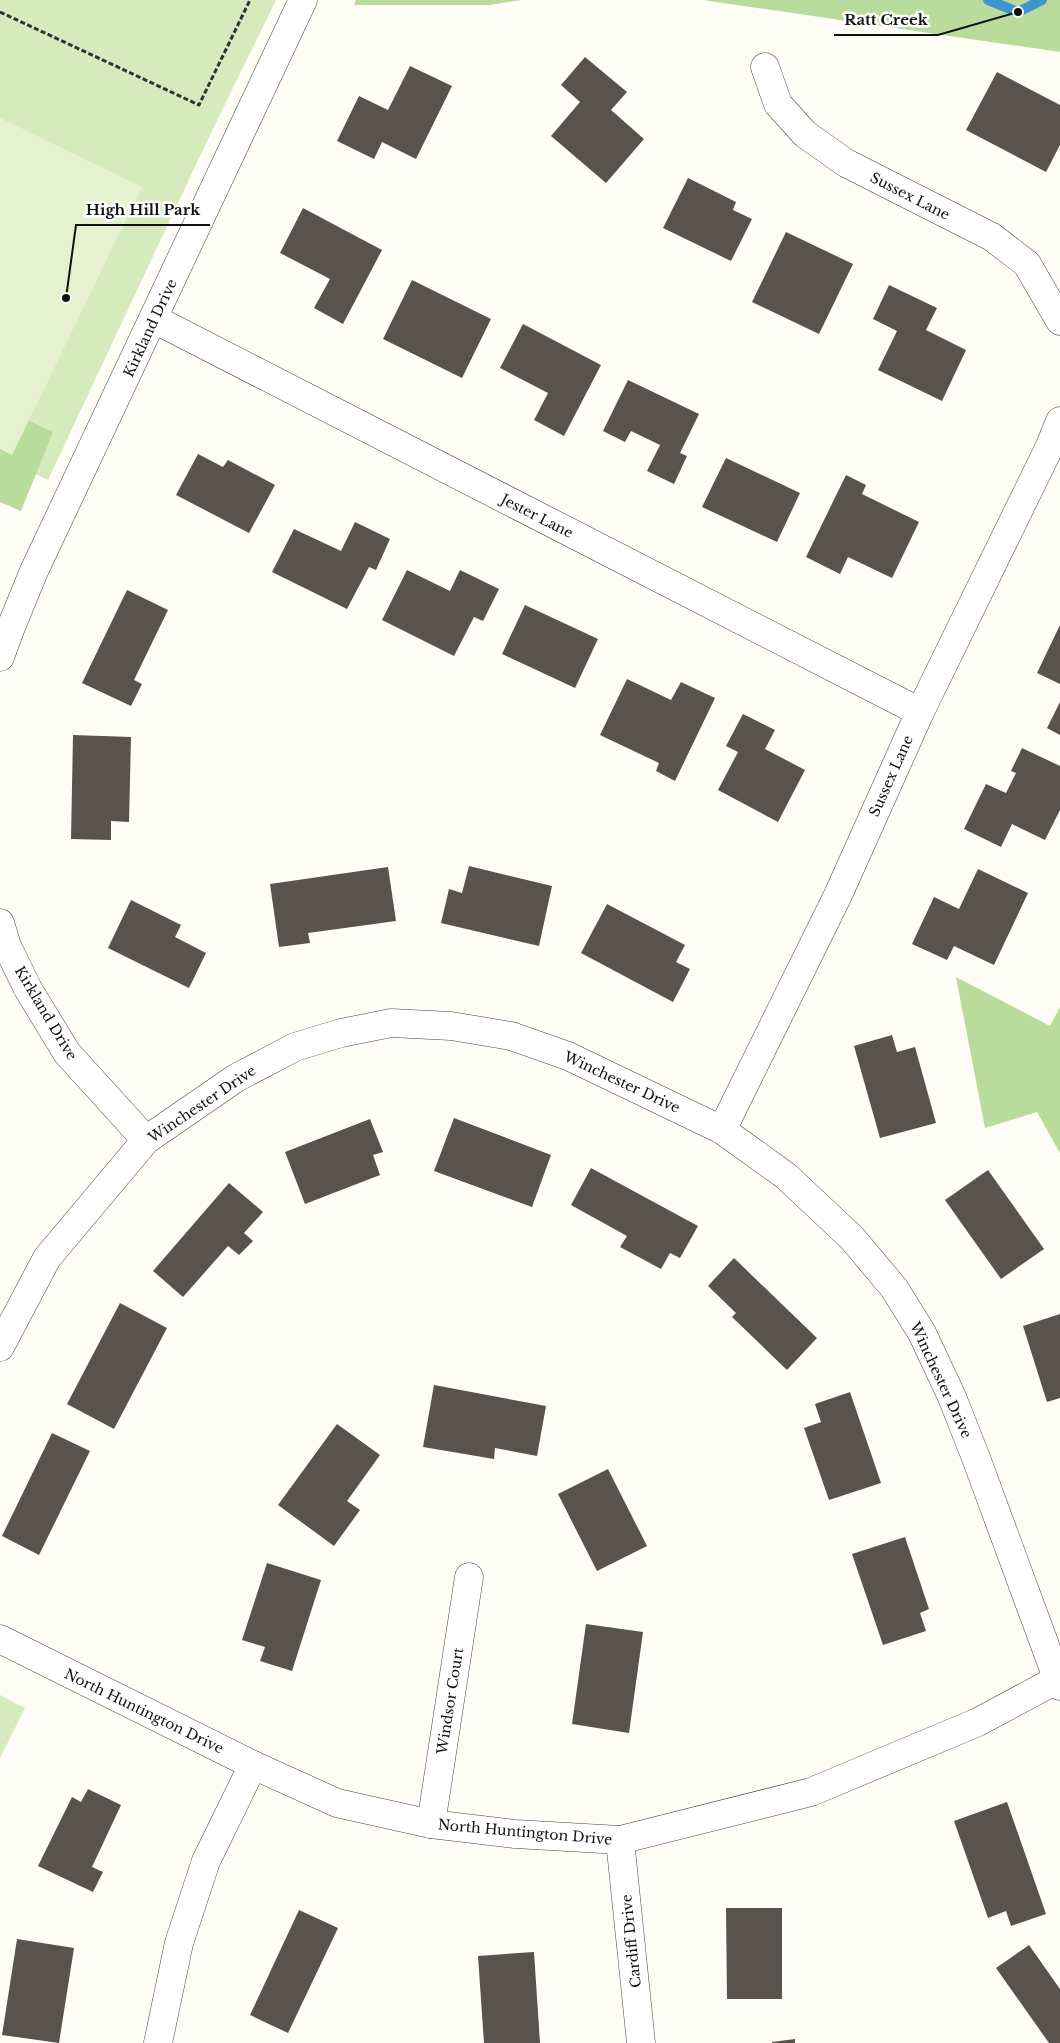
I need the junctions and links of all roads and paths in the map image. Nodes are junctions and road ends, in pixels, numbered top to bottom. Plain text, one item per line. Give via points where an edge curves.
1 (250, 0) edge
2 (303, 0) edge
3 (0, 12) edge
4 (764, 67) dead end
5 (154, 319) junction
6 (1060, 321) edge
7 (1060, 421) edge
8 (0, 657) edge
9 (920, 712) junction
10 (0, 923) edge
11 (722, 1130) junction
12 (146, 1140) junction
13 (0, 1347) edge
14 (469, 1577) dead end
15 (0, 1639) edge
16 (1059, 1681) edge
17 (253, 1765) junction
18 (431, 1824) junction
19 (620, 1840) junction
20 (158, 2043) edge
21 (641, 2043) edge

1 - 3 path via 199,105
2 - 5 street, Kirkland Drive
4 - 6 street, Sussex Lane via 778,104 805,134 846,163 992,237 1027,264
5 - 8 street, Kirkland Drive via 34,571
5 - 9 street, Jester Lane
7 - 9 street, Sussex Lane
9 - 11 street, Sussex Lane via 838,895
10 - 12 street, Kirkland Drive via 7,946 28,989 67,1053
11 - 12 street, Winchester Drive via 568,1056 511,1036 451,1026 392,1023 341,1033 296,1047 236,1078
11 - 16 street, Winchester Drive via 786,1176 852,1238 894,1288 922,1333 952,1397
12 - 13 street, Winchester Drive via 47,1258
14 - 18 street, Windsor Court
15 - 17 street, North Huntington Drive
16 - 19 street, North Huntington Drive via 978,1722 811,1792
17 - 18 street, North Huntington Drive via 337,1803
17 - 20 street via 206,1861 180,1943
18 - 19 street, North Huntington Drive via 515,1834
19 - 21 street, Cardiff Drive

